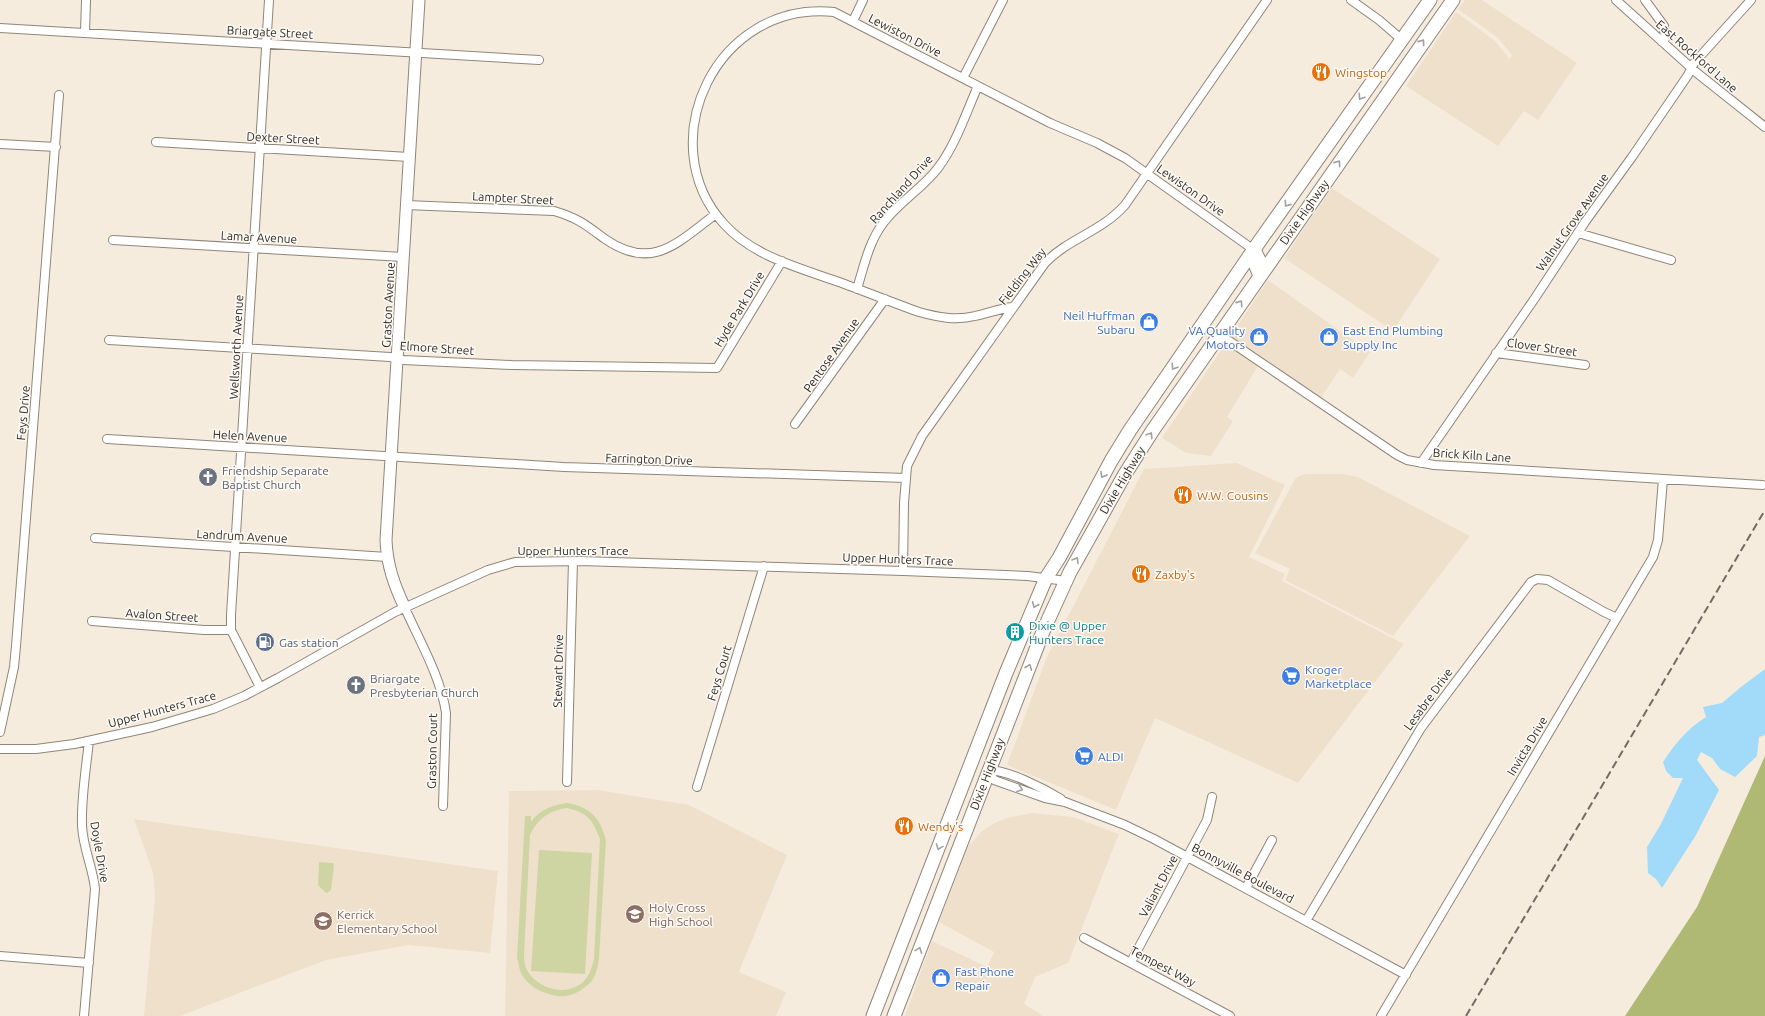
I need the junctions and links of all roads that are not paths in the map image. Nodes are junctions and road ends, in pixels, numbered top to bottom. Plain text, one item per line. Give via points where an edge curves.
1 (86, 0) edge
2 (269, 0) edge
3 (419, 0) edge
4 (863, 0) edge
5 (1003, 0) edge
6 (1267, 0) edge
7 (1351, 0) edge
8 (1430, 0) edge
9 (1452, 0) edge
10 (1616, 0) edge
11 (1645, 0) edge
12 (1751, 0) edge
13 (853, 21) junction
14 (0, 28) edge
15 (85, 33) junction
16 (1401, 39) junction
17 (1662, 42) junction
18 (266, 44) junction
19 (416, 53) junction
20 (539, 60) dead end
21 (1405, 67) junction
22 (1692, 68) junction
23 (963, 78) junction
24 (978, 86) junction
25 (59, 95) dead end
26 (1765, 127) edge
27 (156, 142) dead end
28 (0, 144) edge
29 (56, 147) junction
30 (260, 149) junction
31 (409, 158) junction
32 (1147, 174) junction
33 (406, 205) junction
34 (716, 214) junction
35 (1578, 233) junction
36 (113, 240) dead end
37 (254, 248) junction
38 (1254, 250) junction
39 (403, 257) junction
40 (1671, 260) dead end
41 (782, 261) junction
42 (1260, 276) junction
43 (1232, 283) junction
44 (857, 289) junction
45 (885, 300) junction
46 (1012, 307) junction
47 (1219, 334) junction
48 (109, 340) dead end
49 (248, 348) junction
50 (1496, 353) junction
51 (398, 358) junction
52 (1585, 365) dead end
53 (717, 368) joint
54 (795, 424) dead end
55 (107, 439) dead end
56 (242, 448) junction
57 (391, 457) junction
58 (1421, 463) junction
59 (906, 478) junction
60 (1663, 479) junction
61 (1762, 485) dead end
62 (95, 538) dead end
63 (236, 548) junction
64 (387, 557) junction
65 (573, 561) junction
66 (764, 566) junction
67 (903, 570) junction
68 (1046, 578) junction
69 (1066, 581) junction
70 (405, 608) junction
71 (1617, 618) junction
72 (92, 621) dead end
73 (231, 630) junction
74 (260, 687) junction
75 (985, 729) junction
76 (0, 732) edge
77 (89, 741) junction
78 (0, 749) edge
79 (988, 770) junction
80 (568, 782) dead end
81 (697, 787) dead end
82 (1212, 797) dead end
83 (443, 806) dead end
84 (1272, 840) dead end
85 (1188, 856) junction
86 (1246, 888) junction
87 (1306, 921) junction
88 (1084, 938) dead end
89 (0, 956) edge
90 (1131, 962) junction
91 (89, 964) junction
92 (1406, 975) junction
93 (877, 1015) edge
94 (84, 1016) edge
95 (894, 1016) edge
96 (1230, 1016) edge
97 (1381, 1016) edge

1 - 15 street
2 - 18 street, Wellsworth Avenue
3 - 19 street, Graston Avenue
4 - 13 street
5 - 23 street
6 - 32 street, Fielding Way
7 - 16 street
8 - 16 main road, Dixie Highway
21 -> 9 main road, Dixie Highway
10 - 17 street, East Rockford Lane
11 - 17 street via 1664,26 1665,39
12 - 22 street, Walnut Grove Avenue via 1698,58
13 - 23 street, Lewiston Drive
13 - 34 street, Lewiston Drive via 834,12 812,7 782,10 761,18 741,31 715,60 705,78 694,114 693,151 699,182
14 - 15 street, Briargate Street
15 - 18 street, Briargate Street
16 - 21 main road via 1407,48 1402,56
16 -> 38 main road, Dixie Highway
17 - 22 street, East Rockford Lane
18 - 19 street, Briargate Street
18 - 30 street, Wellsworth Avenue
19 - 20 street, Briargate Street
19 - 31 street, Graston Avenue
42 -> 21 main road, Dixie Highway
22 - 26 street, East Rockford Lane
22 - 35 street, Walnut Grove Avenue
23 - 24 street, Lewiston Drive
24 - 32 street, Lewiston Drive via 1050,123 1108,148
24 - 44 street, Ranchland Drive via 949,151 941,163 891,214 876,235
25 - 29 street, Feys Drive
27 - 30 street, Dexter Street
28 - 29 street
29 - 76 street, Feys Drive via 16,646
30 - 31 street, Dexter Street
30 - 37 street, Wellsworth Avenue
31 - 33 street, Graston Avenue
32 - 38 street, Lewiston Drive
32 - 46 street, Fielding Way via 1125,205 1110,220 1053,254
33 - 34 street, Lampter Street via 554,211 581,221 622,249 646,254 670,247
33 - 39 street, Graston Avenue
34 - 41 street, Lewiston Drive via 744,242
35 - 40 street
35 - 50 street, Walnut Grove Avenue
36 - 37 street, Lamar Avenue
37 - 39 street, Lamar Avenue
37 - 49 street, Wellsworth Avenue
38 - 42 main road via 1259,260 1256,266
38 - 43 main road, Dixie Highway
39 - 51 street, Graston Avenue
41 - 44 street, Lewiston Drive
41 - 53 street, Hyde Park Drive
47 -> 42 main road, Dixie Highway
43 - 47 main road via 1233,295 1212,326
43 -> 68 main road, Dixie Highway via 1111,461
44 - 45 street, Lewiston Drive
45 - 46 street, Lewiston Drive via 938,317 956,318
45 - 54 street, Pentose Avenue
46 - 59 street, Fielding Way via 916,446 907,466
47 - 58 street, Brick Kiln Lane via 1375,441 1407,460
69 -> 47 main road, Dixie Highway via 1125,474
48 - 49 street, Elmore Street
49 - 51 street, Elmore Street
49 - 56 street, Wellsworth Avenue
50 - 52 street, Clover Street
50 - 58 street, Walnut Grove Avenue
51 - 53 street, Elmore Street via 512,365
51 - 57 street, Graston Avenue
55 - 56 street, Helen Avenue
56 - 57 street, Helen Avenue
56 - 63 street, Wellsworth Avenue
57 - 59 street, Farrington Drive via 633,470
57 - 64 street, Graston Avenue
58 - 60 street, Brick Kiln Lane
59 - 67 street, Fielding Way
60 - 61 street, Brick Kiln Lane
60 - 71 street, Invicta Drive via 1656,551
62 - 63 street, Landrum Avenue
63 - 64 street, Landrum Avenue
63 - 73 street, Wellsworth Avenue
64 - 70 street, Graston Avenue via 393,582
65 - 66 street, Upper Hunters Trace
65 - 70 street, Upper Hunters Trace via 529,560 503,564
65 - 80 street, Stewart Drive
66 - 67 street, Upper Hunters Trace
66 - 81 street, Feys Court
67 - 68 street, Upper Hunters Trace
68 - 69 street, Upper Hunters Trace
68 -> 75 main road, Dixie Highway
79 -> 69 main road, Dixie Highway via 1044,629
70 - 74 street, Upper Hunters Trace
70 - 83 street, Graston Court via 438,684 446,713
71 - 87 street, Lesabre Drive via 1548,580 1537,579 1531,582 1421,728
71 - 92 street, Invicta Drive
72 - 73 street, Avalon Street
73 - 74 street
74 - 77 street, Upper Hunters Trace via 226,704 200,713
75 - 79 main road via 979,757 982,765
75 -> 93 main road, Dixie Highway
77 - 78 street, Upper Hunters Trace via 36,749
77 - 91 street, Doyle Drive via 82,827 84,844 94,874 95,889
79 - 85 street, Bonnyville Boulevard via 999,770 1047,790 1065,802 1125,825
95 -> 79 main road, Dixie Highway
82 - 85 street, Valiant Drive via 1207,820
84 - 86 street
85 - 86 street, Bonnyville Boulevard
85 - 90 street, Valiant Drive
86 - 87 street, Bonnyville Boulevard
87 - 92 street, Bonnyville Boulevard
88 - 90 street, Tempest Way
89 - 91 street
90 - 96 street, Tempest Way
91 - 94 street, Doyle Drive
92 - 97 street, Invicta Drive

